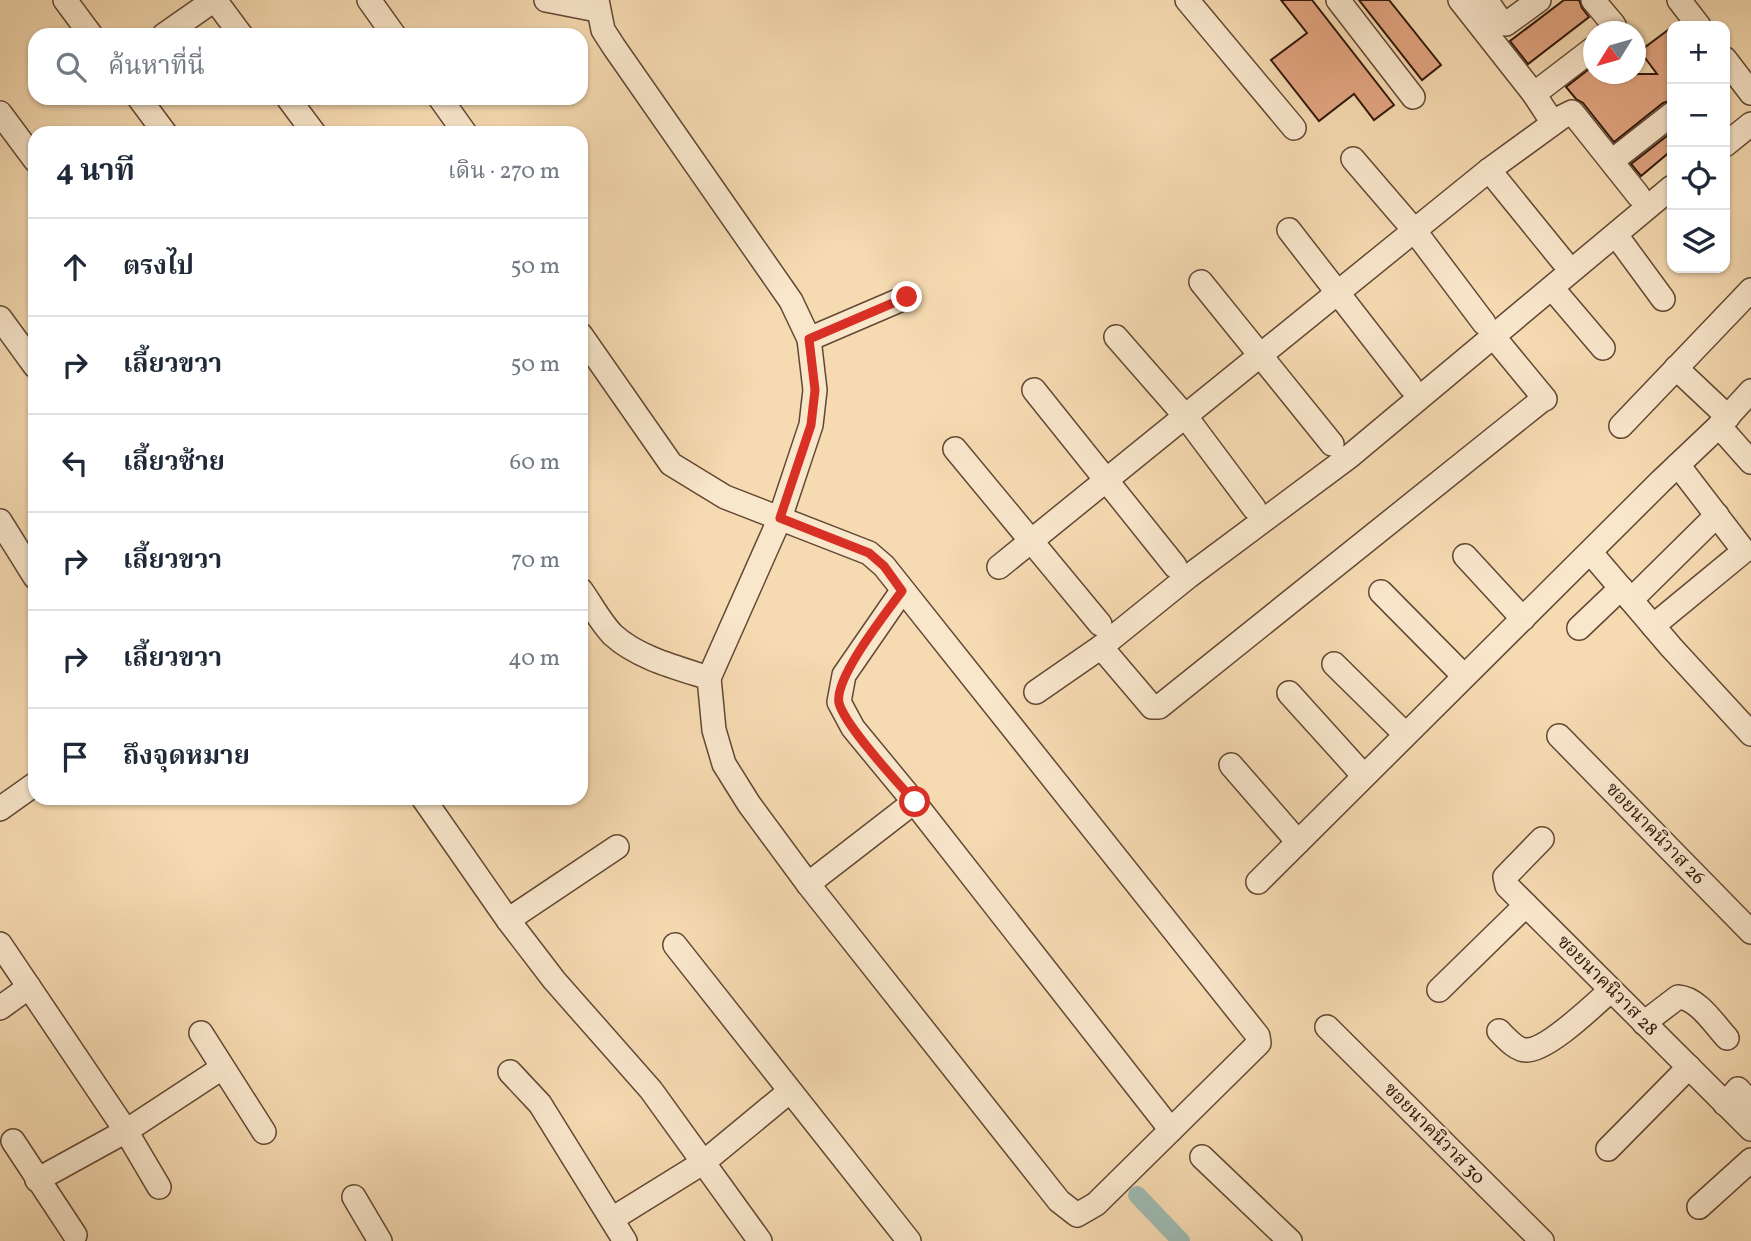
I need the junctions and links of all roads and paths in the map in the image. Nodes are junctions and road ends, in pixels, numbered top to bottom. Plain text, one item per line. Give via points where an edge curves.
1 (65, 0) edge
2 (215, 0) edge
3 (369, 0) edge
4 (546, 0) edge
5 (1187, 0) edge
6 (1338, 0) edge
7 (1460, 0) edge
8 (1486, 0) edge
9 (1539, 0) edge
10 (1593, 0) edge
11 (1679, 0) edge
12 (597, 5) edge
13 (1611, 21) edge
14 (1695, 21) edge
15 (86, 28) edge
16 (174, 28) edge
17 (236, 28) edge
18 (389, 28) edge
19 (1583, 56) edge
20 (1730, 66) edge
21 (1751, 93) edge
22 (1534, 94) junction
23 (1413, 97) dead end
24 (144, 105) edge
25 (293, 105) edge
26 (445, 105) edge
27 (0, 113) edge
28 (1667, 118) edge
29 (1553, 123) junction
30 (1751, 124) edge
31 (159, 126) edge
32 (309, 126) edge
33 (460, 126) edge
34 (1294, 128) dead end
35 (1730, 141) edge
36 (28, 151) edge
37 (1353, 159) dead end
38 (1612, 161) junction
39 (1489, 170) junction
40 (1667, 191) edge
41 (1638, 195) dead end
42 (1289, 230) dead end
43 (1414, 230) junction
44 (1616, 235) junction
45 (1562, 260) dead end
46 (1200, 282) dead end
47 (1552, 288) junction
48 (1751, 290) edge
49 (1339, 292) junction
50 (907, 297) dead end
51 (1663, 299) dead end
52 (0, 318) edge
53 (1488, 330) junction
54 (1116, 337) dead end
55 (809, 339) junction
56 (588, 345) edge
57 (1602, 348) dead end
58 (1261, 355) junction
59 (28, 356) edge
60 (1676, 368) junction
61 (1410, 386) dead end
62 (1034, 390) dead end
63 (1738, 409) edge
64 (1185, 417) junction
65 (1621, 426) dead end
66 (1332, 444) dead end
67 (954, 449) dead end
68 (1751, 462) edge
69 (1678, 465) junction
70 (1108, 480) junction
71 (1254, 508) dead end
72 (1717, 514) junction
73 (780, 518) junction
74 (1, 527) edge
75 (1031, 541) junction
76 (1591, 553) junction
77 (1465, 556) dead end
78 (1175, 566) dead end
79 (28, 567) edge
80 (999, 567) dead end
81 (902, 591) junction
82 (1381, 593) dead end
83 (1626, 594) junction
84 (588, 600) edge
85 (1523, 619) junction
86 (1653, 626) junction
87 (1579, 628) dead end
88 (1101, 636) junction
89 (1334, 664) dead end
90 (1464, 676) junction
91 (709, 678) junction
92 (1036, 692) dead end
93 (1289, 694) dead end
94 (1405, 734) junction
95 (1751, 734) edge
96 (1559, 736) dead end
97 (1231, 765) dead end
98 (1364, 776) junction
99 (28, 789) edge
100 (915, 802) junction
101 (428, 805) edge
102 (0, 809) edge
103 (1542, 838) dead end
104 (1297, 842) junction
105 (617, 847) dead end
106 (1258, 882) dead end
107 (808, 884) junction
108 (1526, 905) junction
109 (508, 920) junction
110 (1751, 932) edge
111 (0, 944) edge
112 (675, 945) dead end
113 (29, 988) junction
114 (1439, 990) dead end
115 (1611, 990) junction
116 (0, 1008) edge
117 (1644, 1023) junction
118 (1326, 1027) dead end
119 (1499, 1031) dead end
120 (201, 1033) dead end
121 (1727, 1038) dead end
122 (1689, 1067) junction
123 (222, 1068) junction
124 (510, 1072) dead end
125 (790, 1091) junction
126 (1751, 1102) edge
127 (1725, 1104) junction
128 (1751, 1129) edge
129 (1171, 1130) junction
130 (126, 1131) junction
131 (264, 1132) dead end
132 (13, 1141) dead end
133 (1608, 1149) dead end
134 (1202, 1157) dead end
135 (1751, 1160) edge
136 (704, 1162) junction
137 (37, 1180) junction
138 (159, 1187) dead end
139 (354, 1197) dead end
140 (1699, 1207) dead end
141 (612, 1219) junction
142 (75, 1235) dead end
143 (380, 1241) edge
144 (625, 1241) edge
145 (760, 1241) edge
146 (909, 1241) edge
147 (1290, 1241) edge
148 (1542, 1241) edge

1 - 15 street
2 - 16 street
2 - 17 street
3 - 18 street
4 - 12 street
5 - 34 street
6 - 23 street
7 - 22 street
8 - 9 street via 1506,24
10 - 13 street
11 - 14 street
12 - 55 street via 603,30 791,301
19 - 22 street
20 - 21 street
22 - 29 street
24 - 31 street
25 - 32 street
26 - 33 street
27 - 36 street
28 - 38 street
29 - 38 street via 1572,112
29 - 39 street
30 - 35 street
37 - 43 street
38 - 41 street
39 - 43 street
39 - 45 street
40 - 44 street
42 - 49 street
43 - 49 street
43 - 53 street
44 - 47 street
44 - 51 street
46 - 58 street
47 - 53 street
47 - 57 street
48 - 60 street
49 - 58 street
49 - 61 street
50 - 55 street
52 - 59 street
53 - 88 street via 1350,456
53 - 88 street via 1545,400 1159,708 1152,707
54 - 64 street
55 - 73 street via 815,390 811,425
56 - 73 street via 671,464 724,497
58 - 64 street
58 - 66 street
60 - 63 street
60 - 65 street
62 - 70 street
63 - 68 street
63 - 69 street
64 - 70 street
64 - 71 street
67 - 75 street
69 - 72 street
69 - 76 street
70 - 75 street
70 - 78 street
72 - 83 street
72 - 86 street via 1744,551
73 - 81 street via 869,553
73 - 91 street
74 - 79 street
75 - 80 street
75 - 88 street
76 - 83 street
76 - 85 street
77 - 85 street
81 - 100 street via 844,675 839,702 853,728
81 - 129 street via 1258,1036 1255,1047
82 - 90 street
83 - 86 street
83 - 87 street
84 - 91 street via 613,635 674,667
85 - 90 street
86 - 95 street
88 - 92 street
89 - 94 street
90 - 94 street
91 - 107 street via 714,730 724,764
93 - 98 street
94 - 98 street
96 - 110 street, ซอยนาคนิวาส 26
97 - 104 street
98 - 104 street
99 - 102 street
100 - 107 street
100 - 129 street
101 - 109 street
103 - 108 street, ซอยนาคนิวาส 28 via 1505,877 1507,886
104 - 106 street
105 - 109 street
107 - 129 street via 1059,1201 1077,1215 1096,1204
108 - 114 street
108 - 115 street, ซอยนาคนิวาส 28
109 - 136 street via 554,980 652,1090
111 - 113 street
112 - 125 street
113 - 116 street
113 - 130 street
115 - 117 street, ซอยนาคนิวาส 28
115 - 119 street via 1554,1039 1528,1051
117 - 121 street via 1678,997 1685,998
117 - 122 street, ซอยนาคนิวาส 28
118 - 148 street, ซอยนาคนิวาส 30
120 - 123 street
122 - 127 street, ซอยนาคนิวาส 28
122 - 133 street
123 - 130 street
123 - 131 street
124 - 141 street via 540,1104
125 - 136 street
125 - 146 street
126 - 127 street via 1738,1089
127 - 128 street, ซอยนาคนิวาส 28
130 - 137 street
130 - 138 street
132 - 137 street
134 - 147 street
135 - 140 street
136 - 141 street
136 - 145 street
137 - 142 street
139 - 143 street
141 - 144 street

